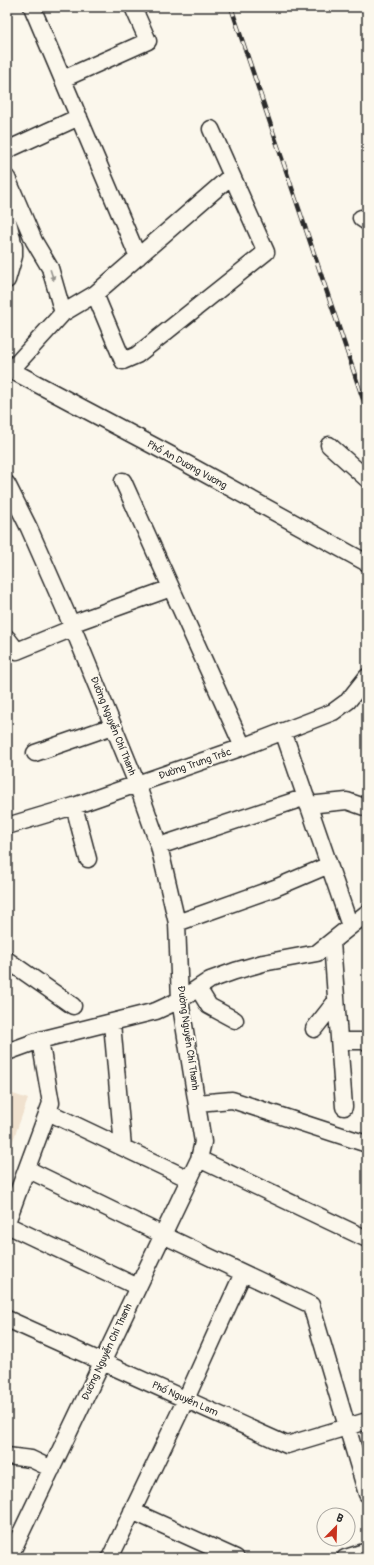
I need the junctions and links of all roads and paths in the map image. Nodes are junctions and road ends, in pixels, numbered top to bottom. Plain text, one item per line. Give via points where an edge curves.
1 (32, 7) edge
2 (133, 7) edge
3 (63, 79) junction
4 (79, 117) junction
5 (211, 129) dead end
6 (7, 150) edge
7 (231, 176) junction
8 (7, 178) edge
9 (7, 217) edge
10 (34, 241) junction
11 (14, 247) junction
12 (138, 257) junction
13 (7, 280) edge
14 (95, 294) junction
15 (63, 313) junction
16 (9, 369) edge
17 (329, 445) dead end
18 (367, 480) edge
19 (123, 481) dead end
20 (7, 484) edge
21 (367, 563) edge
22 (171, 588) junction
23 (72, 626) junction
24 (7, 638) edge
25 (367, 677) edge
26 (113, 726) junction
27 (283, 730) junction
28 (243, 747) junction
29 (35, 753) dead end
30 (137, 784) junction
31 (307, 801) junction
32 (74, 806) junction
33 (367, 808) edge
34 (7, 826) edge
35 (159, 846) junction
36 (88, 859) dead end
37 (329, 865) junction
38 (367, 913) edge
39 (177, 923) junction
40 (350, 926) junction
41 (332, 942) junction
42 (7, 960) edge
43 (198, 988) junction
44 (180, 1000) junction
45 (336, 1001) junction
46 (73, 1006) dead end
47 (235, 1020) dead end
48 (112, 1023) junction
49 (314, 1029) dead end
50 (40, 1040) junction
51 (339, 1041) junction
52 (367, 1041) edge
53 (7, 1051) edge
54 (197, 1103) junction
55 (344, 1107) dead end
56 (48, 1112) junction
57 (367, 1144) edge
58 (123, 1148) junction
59 (199, 1159) junction
60 (27, 1168) junction
61 (190, 1179) junction
62 (7, 1224) edge
63 (163, 1235) junction
64 (367, 1239) edge
65 (243, 1273) junction
66 (138, 1287) junction
67 (7, 1319) edge
68 (103, 1362) junction
69 (186, 1399) junction
70 (367, 1421) edge
71 (347, 1427) junction
72 (7, 1456) edge
73 (52, 1469) junction
74 (367, 1494) edge
75 (132, 1511) junction
76 (367, 1551) edge
77 (9, 1558) edge
78 (110, 1558) edge
79 (236, 1558) edge
80 (345, 1558) edge

1 - 3 street
2 - 3 street via 148,41
3 - 4 street
4 - 6 street
4 - 12 street
5 - 7 street
7 - 12 street
7 - 14 street via 266,252 137,355 123,361
8 - 10 street
9 - 11 street
10 - 11 street
10 -> 15 street via 50,268
11 - 13 street
12 - 14 street
14 - 15 street
15 - 16 street
16 - 21 street, Phố An Dương Vương
17 - 18 street
19 - 22 street
20 - 23 street, Đường Nguyễn Chí Thanh
22 - 23 street
22 - 28 street
23 - 24 street via 18,651
23 - 26 street, Đường Nguyễn Chí Thanh
25 - 27 street, Đường Trưng Trắc via 348,701 333,712
26 - 29 street
26 - 30 street, Đường Nguyễn Chí Thanh
27 - 28 street, Đường Trưng Trắc
27 - 31 street
28 - 30 street, Đường Trưng Trắc
30 - 32 street, Đường Trưng Trắc
30 - 35 street, Đường Nguyễn Chí Thanh
31 - 33 street via 346,801
31 - 35 street
31 - 37 street
32 - 34 street, Đường Trưng Trắc
32 - 36 street
35 - 39 street, Đường Nguyễn Chí Thanh
37 - 39 street via 275,888
37 - 40 street
38 - 40 street
39 - 44 street, Đường Nguyễn Chí Thanh
40 - 41 street
41 - 43 street via 318,953 256,965 210,980
41 - 45 street
42 - 46 street
43 - 44 street
43 - 47 street via 209,1006
44 - 48 street via 156,1011
44 - 54 street, Đường Nguyễn Chí Thanh
45 - 49 street
45 - 51 street
48 - 50 street
48 - 58 street
50 - 53 street
50 - 56 street via 51,1103
51 - 52 street
51 - 55 street
54 - 57 street via 232,1100
54 - 59 street, Đường Nguyễn Chí Thanh via 203,1142
56 - 58 street
56 - 60 street
58 - 61 street
59 - 61 street, Đường Nguyễn Chí Thanh
59 - 64 street
60 - 62 street
60 - 63 street
61 - 63 street, Đường Nguyễn Chí Thanh
62 - 66 street
63 - 65 street
63 - 66 street, Đường Nguyễn Chí Thanh
65 - 69 street
65 - 71 street via 311,1305
66 - 68 street, Đường Nguyễn Chí Thanh
67 - 68 street, Phố Nguyễn Lam
68 - 69 street, Phố Nguyễn Lam
68 - 73 street, Đường Nguyễn Chí Thanh
69 - 71 street, Phố Nguyễn Lam via 287,1445
69 - 75 street
70 - 71 street, Phố Nguyễn Lam
71 - 74 street
72 - 73 street via 30,1459
73 - 77 street, Đường Nguyễn Chí Thanh
75 - 78 street
75 - 79 street
76 - 80 street

